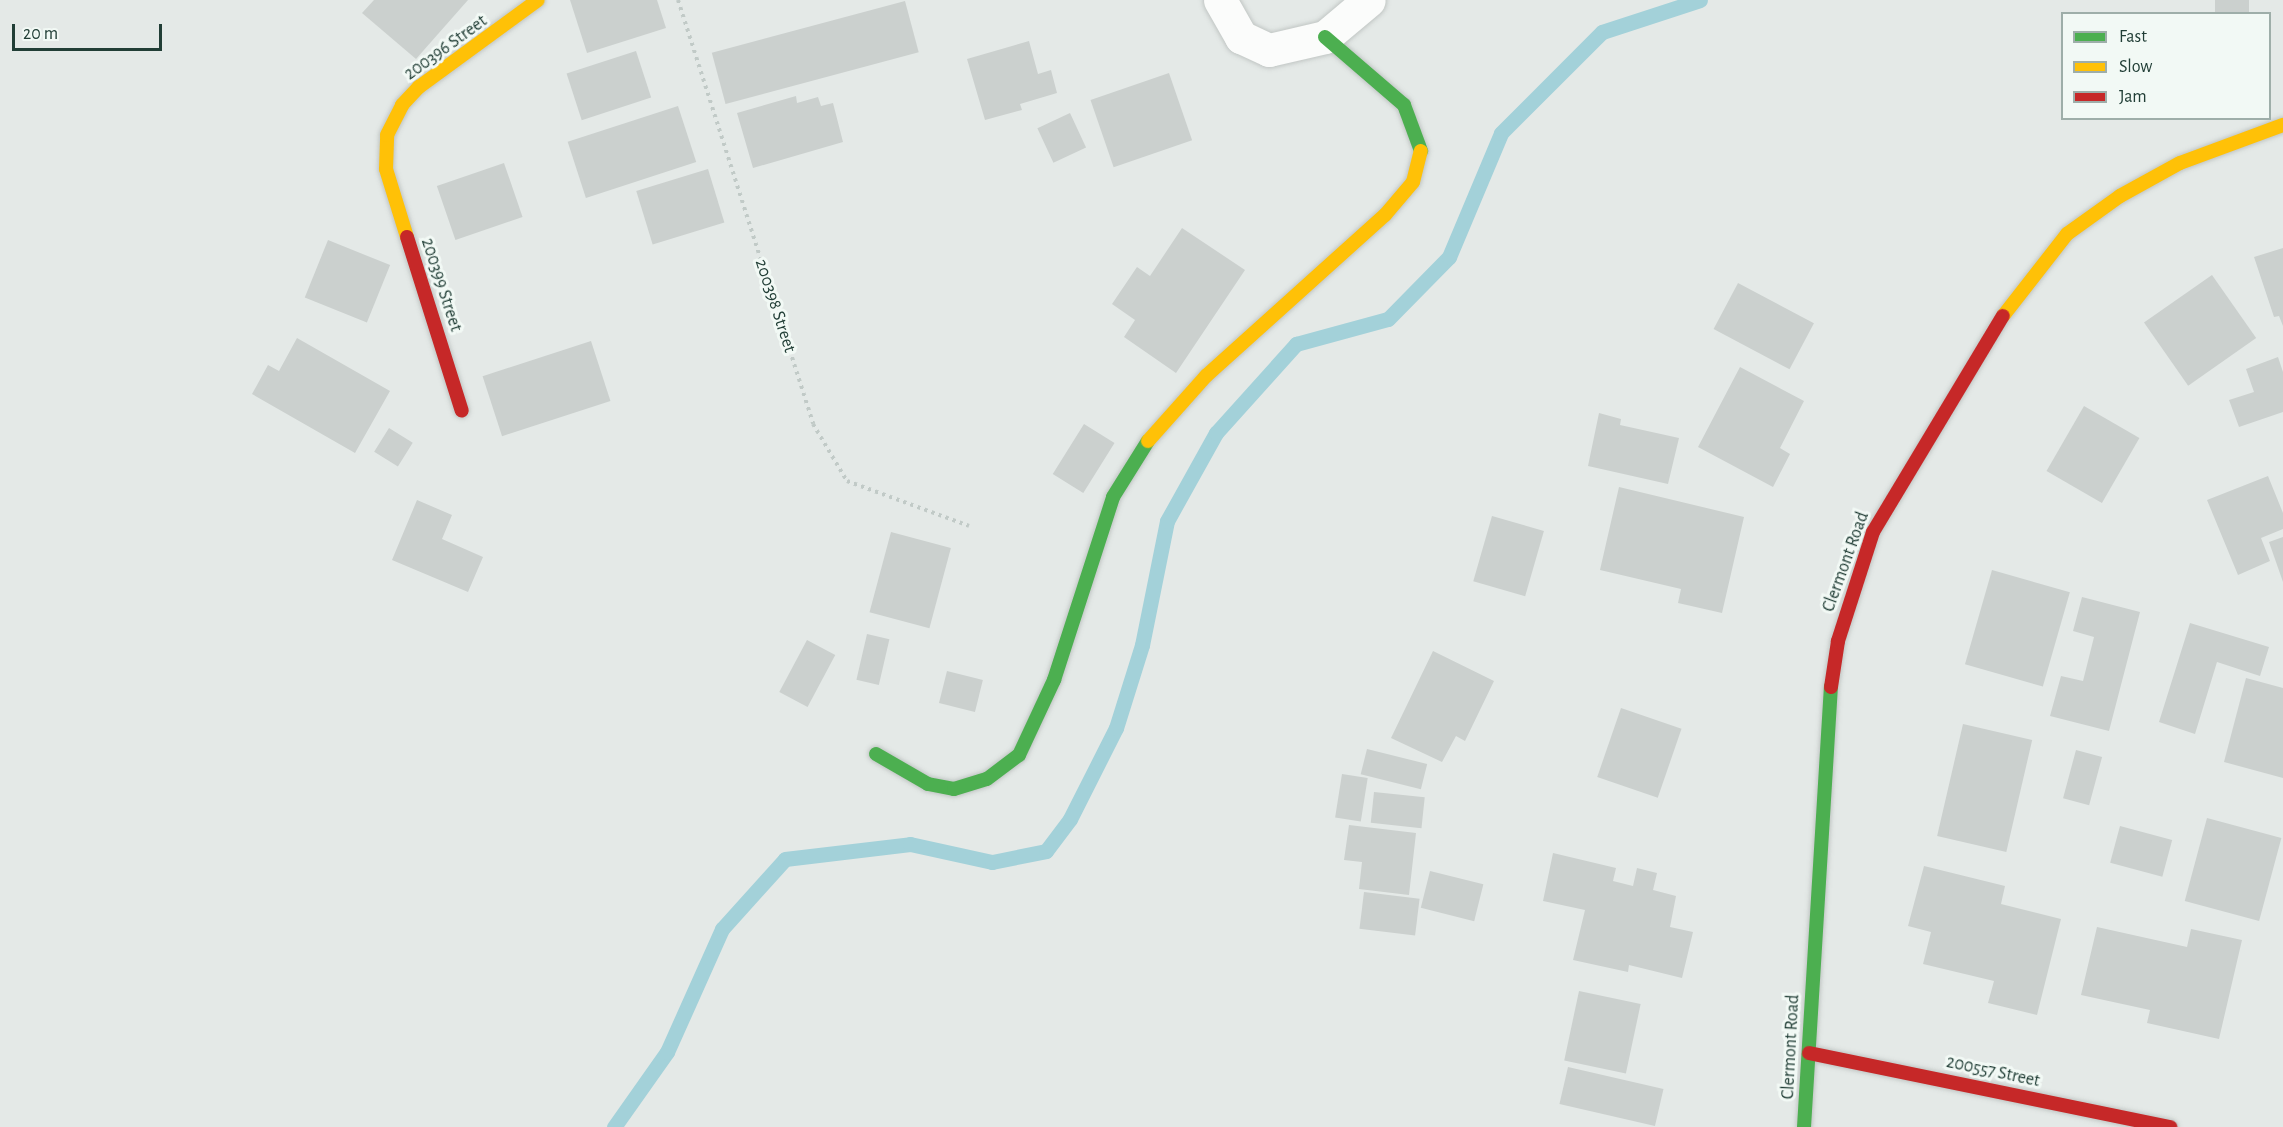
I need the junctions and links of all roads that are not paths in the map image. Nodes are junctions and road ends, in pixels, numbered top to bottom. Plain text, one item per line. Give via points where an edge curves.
1 (538, 0) edge
2 (1220, 0) edge
3 (1369, 0) edge
4 (1325, 38) junction
5 (2283, 125) edge
6 (386, 170) joint
7 (462, 411) dead end
8 (876, 754) dead end
9 (1809, 1053) junction
10 (1804, 1127) edge
11 (2171, 1127) edge

1 - 6 street, 200396 Street via 512,23 427,81 402,105 387,135
2 - 4 street via 1241,38 1256,47 1285,48
3 - 4 street
4 - 8 street via 1404,105 1421,150 1413,182 1385,215 1206,376 1144,446 1113,497 1054,680 1019,755 987,779 954,789 928,784
5 - 9 street, Clermont Road via 2180,163 2120,196 2067,234 2017,294 1891,497 1859,569 1838,641 1821,795
6 - 7 street, 200399 Street
9 - 10 street, Clermont Road
9 - 11 street, 200557 Street

